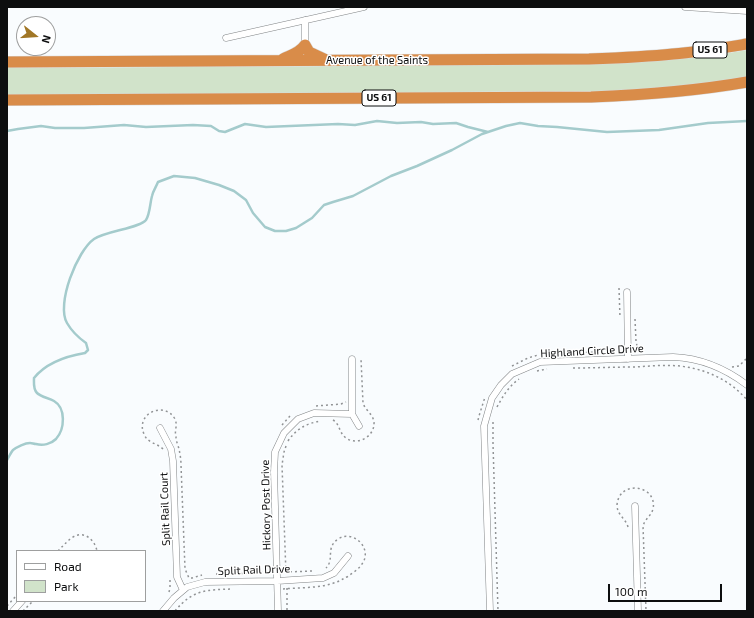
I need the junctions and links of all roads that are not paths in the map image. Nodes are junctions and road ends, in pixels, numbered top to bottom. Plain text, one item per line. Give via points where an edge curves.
1 (364, 7) edge
2 (685, 7) edge
3 (747, 11) edge
4 (305, 20) junction
5 (226, 38) dead end
6 (747, 44) edge
7 (305, 46) junction
8 (328, 60) junction
9 (278, 61) junction
10 (7, 62) edge
11 (747, 82) edge
12 (7, 100) edge
13 (627, 292) dead end
14 (352, 359) dead end
15 (628, 359) junction
16 (747, 384) edge
17 (352, 414) junction
18 (359, 426) dead end
19 (160, 428) dead end
20 (635, 506) dead end
21 (348, 556) dead end
22 (277, 580) junction
23 (183, 590) junction
24 (21, 602) edge
25 (13, 611) edge
26 (163, 611) edge
27 (278, 611) edge
28 (490, 611) edge
29 (638, 611) edge

1 - 4 street
2 - 3 street
4 - 5 street
4 - 7 street
6 - 8 highway, Avenue of the Saints / US 61 via 624,58
7 - 8 highway via 309,52
7 - 9 highway via 299,52
8 - 9 highway, Avenue of the Saints / US 61
9 - 10 highway, Avenue of the Saints / US 61
11 - 12 highway, US 61 via 673,92 591,97
13 - 15 street
14 - 17 street
15 - 16 street, Highland Circle Drive via 673,357 700,361
15 - 28 street, Highland Circle Drive via 540,362 512,374 492,398 484,426
17 - 18 street
17 - 22 street, Hickory Post Drive via 314,413 298,420 284,433 275,452
19 - 23 street, Split Rail Court via 171,449 173,461 177,576
20 - 29 street
21 - 22 street, Split Rail Drive via 334,573 323,578
22 - 23 street, Split Rail Drive via 205,582
22 - 27 street, Hickory Post Drive
23 - 26 street, Split Rail Drive
24 - 25 street

